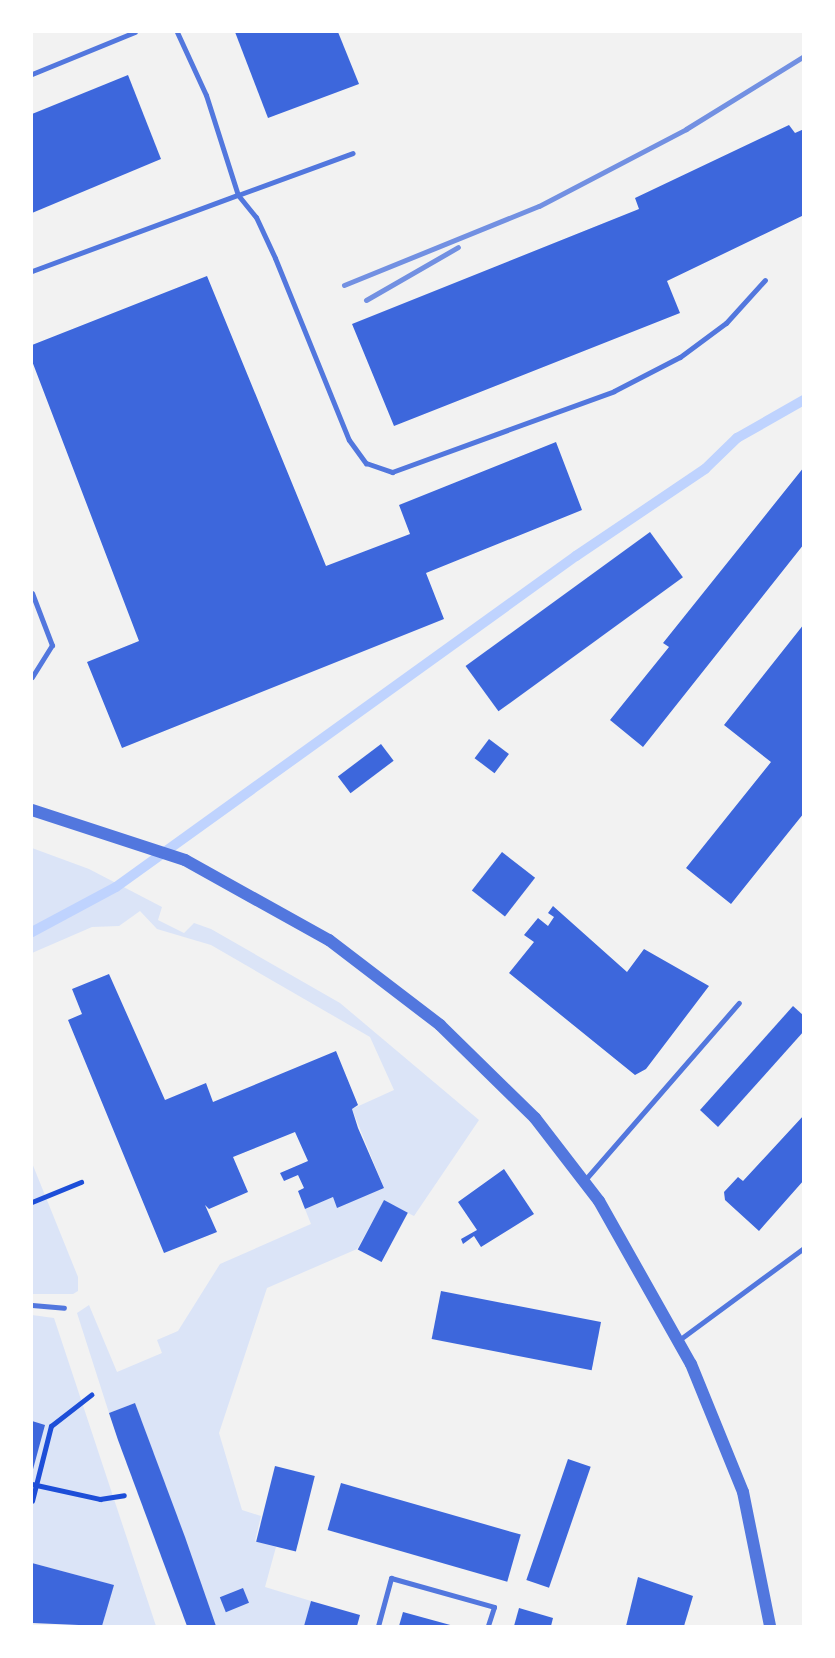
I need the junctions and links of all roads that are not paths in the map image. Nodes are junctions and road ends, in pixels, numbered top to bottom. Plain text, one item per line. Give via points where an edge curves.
1 (135, 32) edge
2 (177, 32) edge
3 (32, 74) edge
4 (353, 153) dead end
5 (238, 195) junction
6 (32, 271) edge
7 (765, 280) dead end
8 (32, 593) edge
9 (32, 677) edge
10 (32, 810) edge
11 (739, 1003) dead end
12 (584, 1181) junction
13 (803, 1248) edge
14 (32, 1305) edge
15 (64, 1308) dead end
16 (679, 1340) junction
17 (378, 1626) edge
18 (488, 1626) edge
19 (770, 1626) edge

1 - 3 lane
2 - 5 lane via 206,95
4 - 5 lane
5 - 6 lane
5 - 7 lane via 256,217 275,258 349,440 366,463 392,472 614,391 680,357 726,323
8 - 9 lane via 52,645
10 - 12 street via 185,860 329,940 407,996 502,1083
11 - 12 lane
12 - 16 street via 635,1259
13 - 16 lane
14 - 15 lane
16 - 19 street via 743,1492
17 - 18 lane via 391,1578 494,1607

